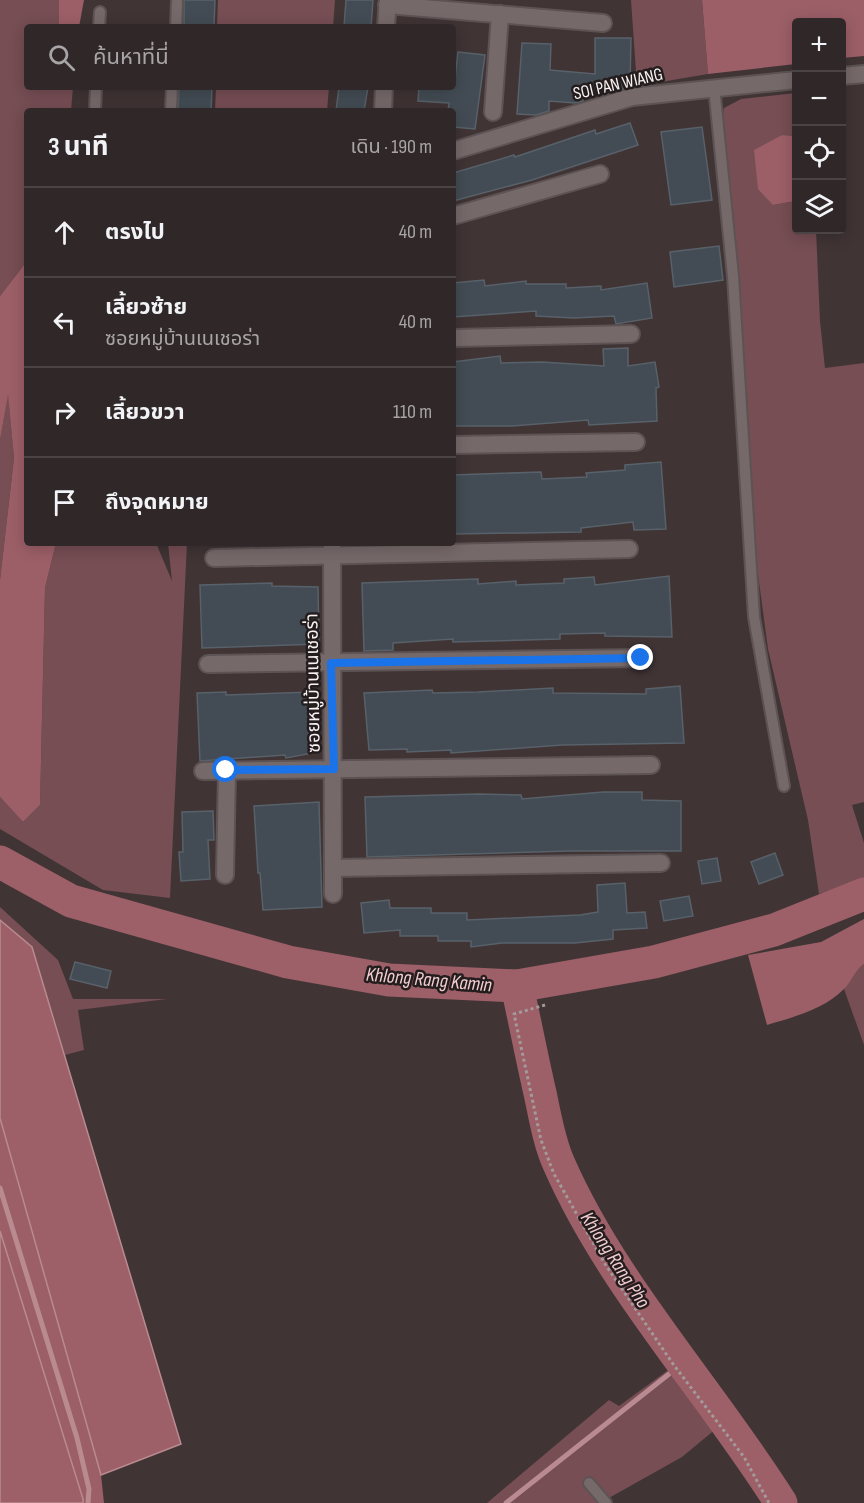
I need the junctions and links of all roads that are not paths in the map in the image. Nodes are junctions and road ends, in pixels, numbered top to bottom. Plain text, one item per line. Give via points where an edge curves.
1 (177, 2) dead end
2 (387, 3) edge
3 (100, 12) dead end
4 (500, 14) junction
5 (603, 23) dead end
6 (99, 24) edge
7 (176, 24) edge
8 (386, 24) edge
9 (864, 74) edge
10 (846, 76) edge
11 (792, 80) edge
12 (714, 87) junction
13 (96, 90) edge
14 (172, 90) edge
15 (384, 90) edge
16 (95, 108) edge
17 (171, 108) edge
18 (383, 108) edge
19 (493, 112) dead end
20 (456, 150) edge
21 (600, 174) dead end
22 (456, 215) edge
23 (631, 334) dead end
24 (456, 338) edge
25 (636, 442) dead end
26 (456, 445) edge
27 (629, 549) dead end
28 (332, 550) edge
29 (214, 558) dead end
30 (641, 658) dead end
31 (331, 663) junction
32 (208, 664) dead end
33 (651, 765) dead end
34 (334, 769) junction
35 (226, 770) junction
36 (203, 771) dead end
37 (784, 786) dead end
38 (660, 863) dead end
39 (333, 868) junction
40 (225, 875) dead end
41 (333, 894) dead end
42 (589, 1483) dead end
43 (606, 1503) edge

1 - 7 lane
2 - 4 street
2 - 8 street
3 - 6 lane
4 - 5 street
4 - 19 street
9 - 10 street
11 - 12 street, SOI PAN WIANG
12 - 20 street, SOI PAN WIANG via 632,97
12 - 37 lane via 732,276 754,617
13 - 16 lane
14 - 17 lane
15 - 18 street
21 - 22 street
23 - 24 street
25 - 26 street
27 - 28 street
28 - 29 street
28 - 31 street, ซอยหมู่บ้านเนเชอร่า
30 - 31 street
31 - 32 street
31 - 34 street, ซอยหมู่บ้านเนเชอร่า
33 - 34 street
34 - 35 street
34 - 39 street, ซอยหมู่บ้านเนเชอร่า
35 - 36 street
35 - 40 street
38 - 39 street
39 - 41 street, ซอยหมู่บ้านเนเชอร่า
42 - 43 lane

